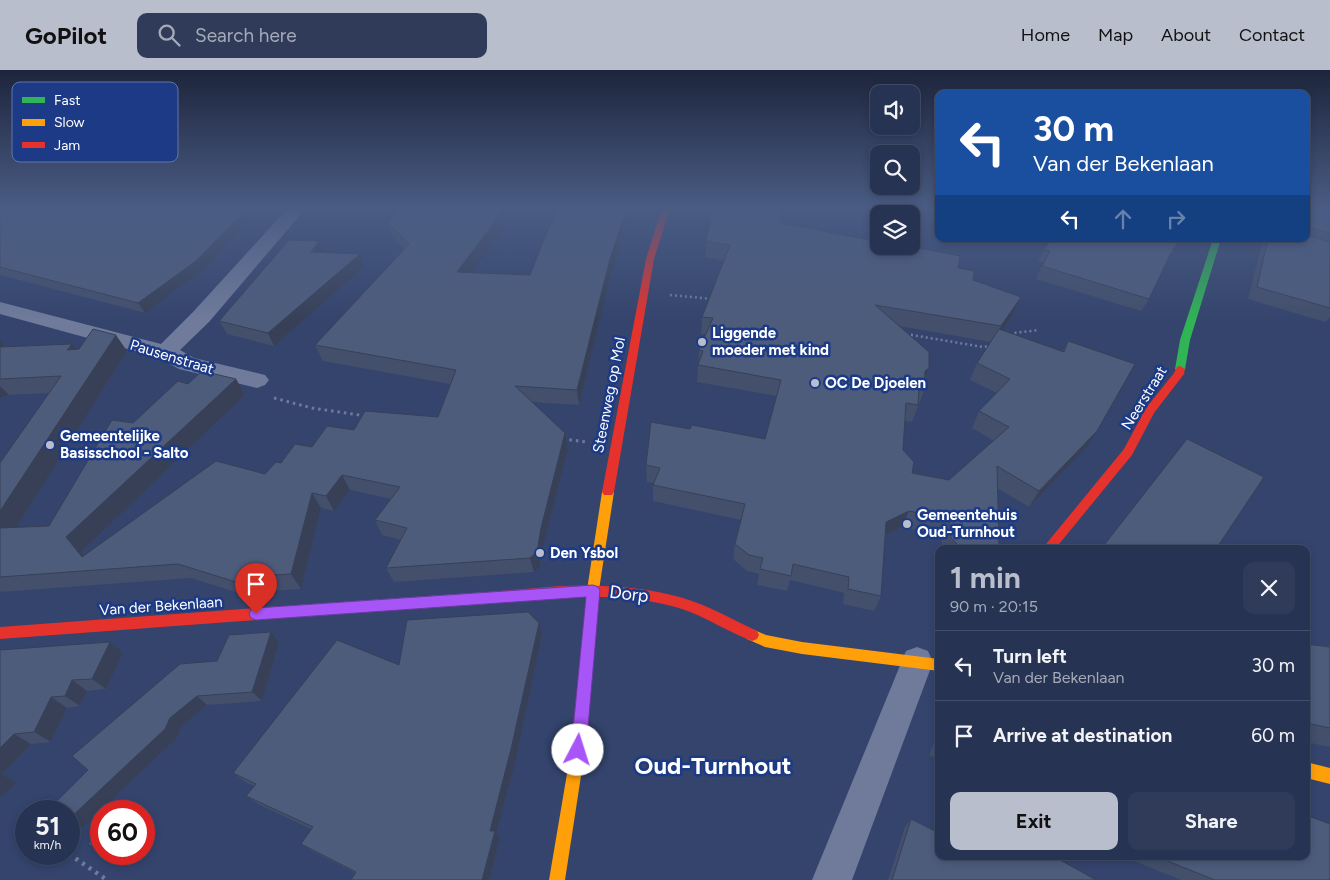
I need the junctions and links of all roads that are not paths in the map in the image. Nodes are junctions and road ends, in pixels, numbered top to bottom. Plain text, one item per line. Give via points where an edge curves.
1 (263, 246) edge
2 (654, 246) edge
3 (1215, 246) edge
4 (0, 308) edge
5 (165, 352) junction
6 (257, 380) road end
7 (1051, 545) edge
8 (593, 590) junction
9 (0, 633) edge
10 (928, 663) edge
11 (1310, 771) edge
12 (1330, 776) edge
13 (557, 880) edge
14 (832, 880) edge

1 - 5 street via 201,317
2 - 8 street, Steenweg op Mol via 615,446
3 - 7 street, Neerstraat via 1185,340 1178,374 1150,411 1128,452
4 - 5 street, Pausenstraat
5 - 6 street, Pausenstraat via 187,364
8 - 9 street, Van der Bekenlaan
8 - 10 street, Dorp via 644,594 683,604 765,641
8 - 13 street, Dorp via 578,750
10 - 14 street, Dorp
11 - 12 street

